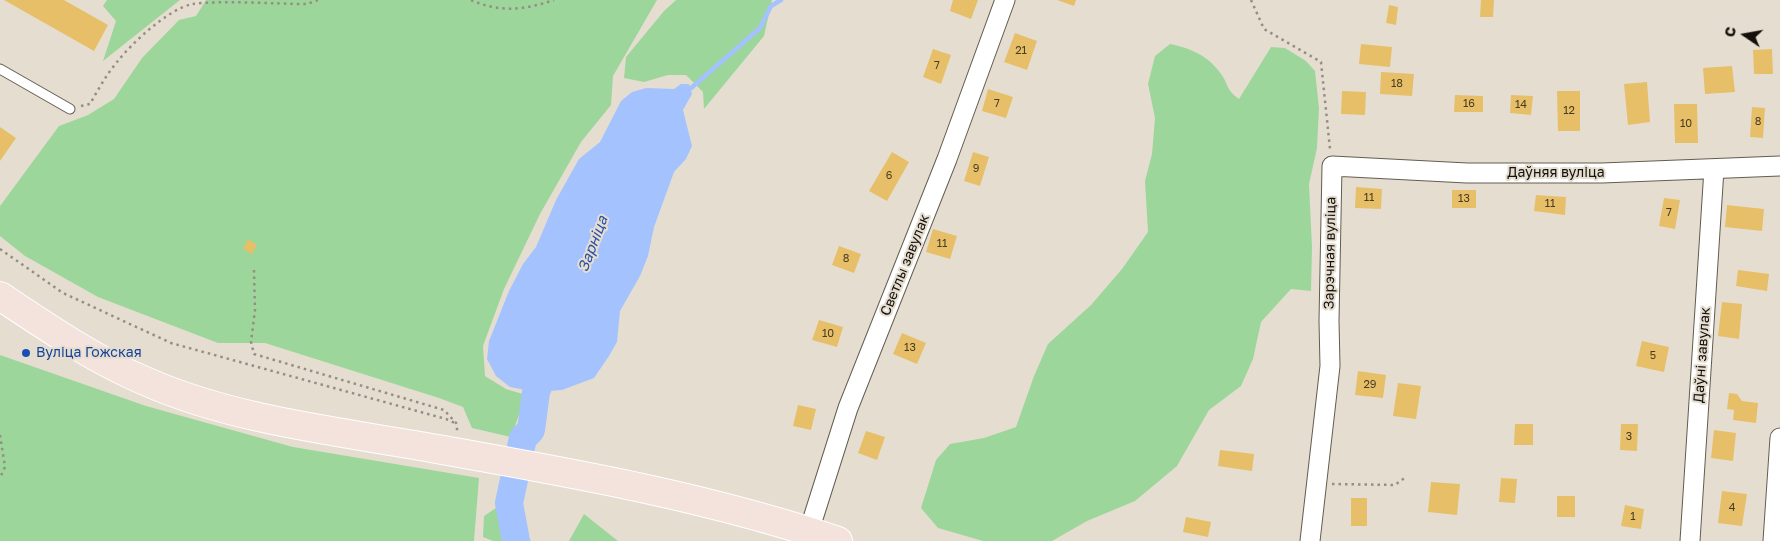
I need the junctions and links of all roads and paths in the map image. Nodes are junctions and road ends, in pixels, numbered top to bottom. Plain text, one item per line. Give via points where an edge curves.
1 (192, 0) edge
2 (318, 0) edge
3 (471, 0) edge
4 (554, 0) edge
5 (1005, 0) edge
6 (1251, 0) edge
7 (191, 4) junction
8 (0, 69) edge
9 (70, 109) joint
10 (1332, 166) junction
11 (1780, 166) edge
12 (1714, 169) junction
13 (0, 249) edge
14 (254, 270) dead end
15 (0, 296) edge
16 (457, 424) junction
17 (0, 435) edge
18 (1780, 438) edge
19 (456, 452) junction
20 (1407, 476) dead end
21 (0, 478) edge
22 (1316, 484) junction
23 (812, 520) edge
24 (838, 541) edge
25 (1310, 541) edge
26 (1690, 541) edge
27 (1773, 541) edge

1 - 7 path
2 - 7 path via 307,4 216,1
3 - 4 path via 502,10
5 - 23 street, Светлы завулак via 947,159 848,408
6 - 10 path via 1264,29 1321,62
7 - 9 path via 168,15 132,45 116,63 90,104
8 - 9 lane
10 - 12 street, Даўняя вуліца via 1467,173 1602,174
10 - 22 street, Зарэчная вуліца via 1330,366
11 - 12 street, Даўняя вуліца
12 - 26 street, Даўні завулак
13 - 16 path via 63,292 171,343
14 - 16 path via 251,342 254,354 444,410
15 - 19 main road via 98,358 197,401 264,418
16 - 19 path
17 - 21 path via 5,467
18 - 27 street
19 - 23 main road via 632,484 719,505
20 - 22 path via 1395,486
22 - 25 street, Зарэчная вуліца
23 - 24 main road

